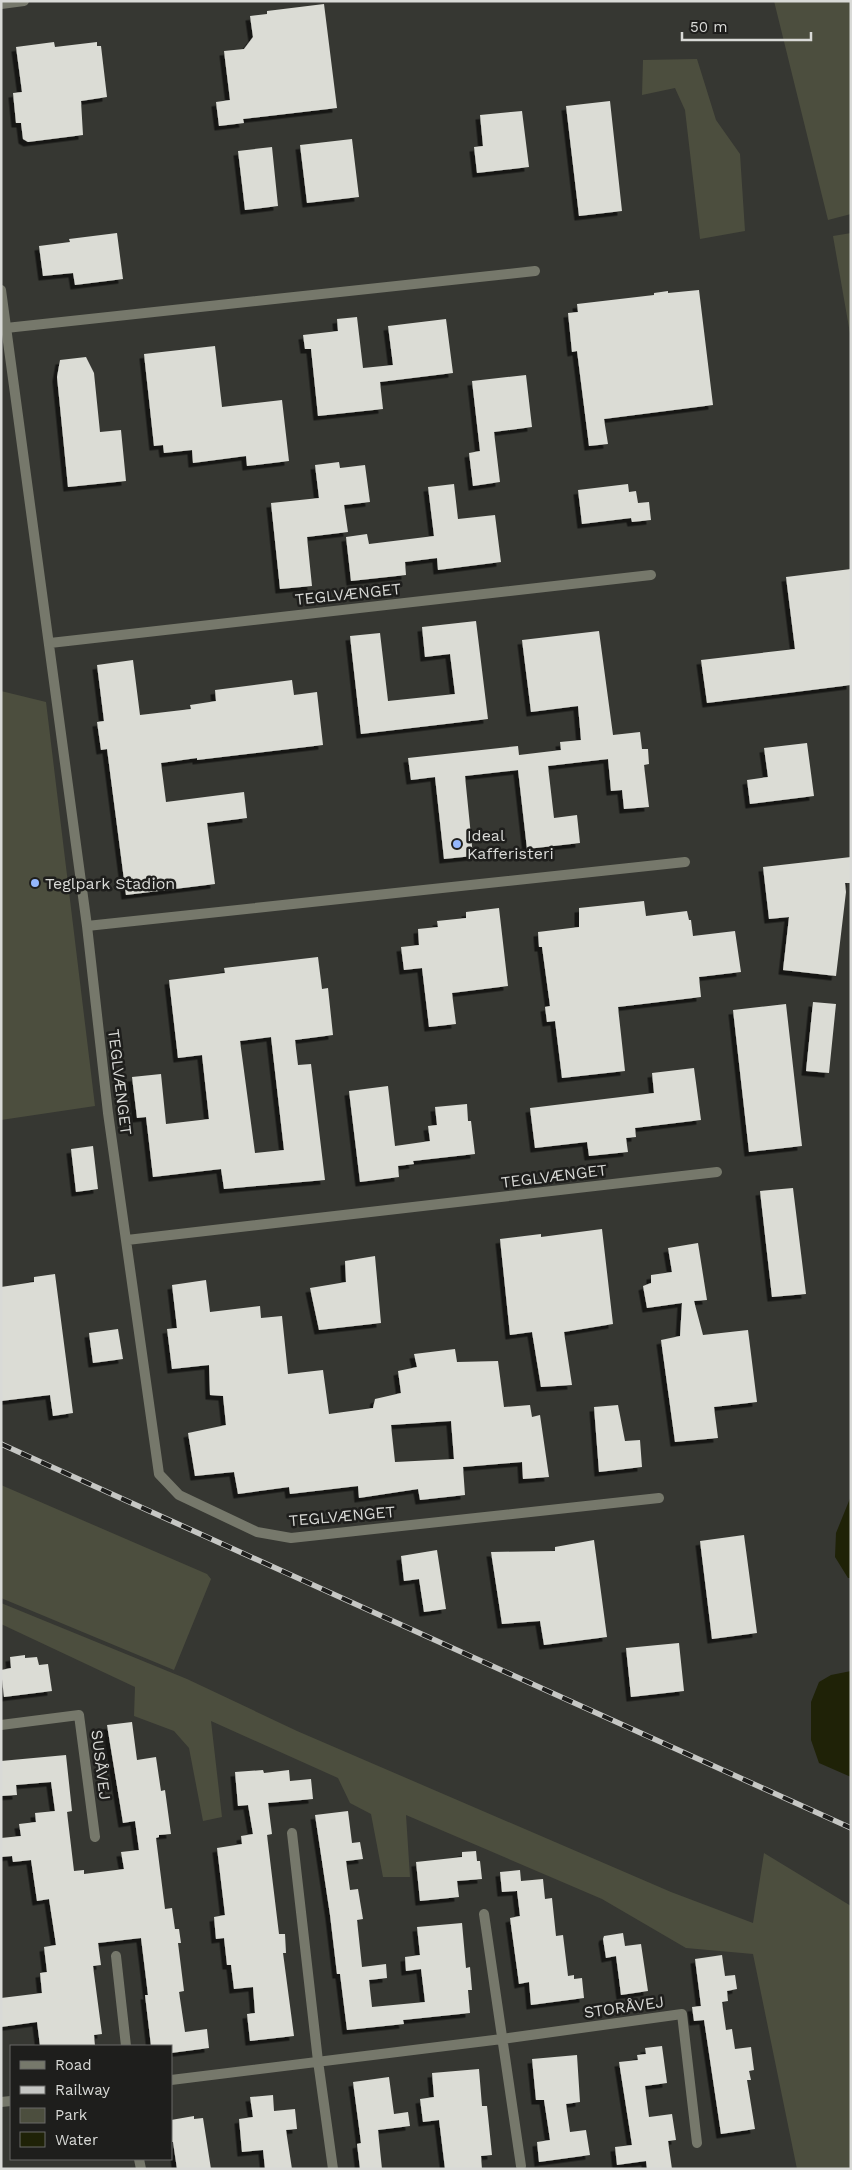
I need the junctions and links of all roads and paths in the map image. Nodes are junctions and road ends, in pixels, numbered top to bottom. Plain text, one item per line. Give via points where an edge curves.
1 (24, 1) edge
2 (1, 4) edge
3 (535, 271) dead end
4 (1, 290) edge
5 (6, 328) junction
6 (651, 575) dead end
7 (50, 644) junction
8 (685, 862) dead end
9 (86, 926) junction
10 (716, 1172) dead end
11 (127, 1240) junction
12 (659, 1498) dead end
13 (1, 1725) edge
14 (292, 1833) dead end
15 (95, 1837) dead end
16 (484, 1914) dead end
17 (116, 1956) dead end
18 (502, 2039) junction
19 (126, 2045) edge
20 (318, 2061) junction
21 (172, 2080) edge
22 (697, 2143) dead end
23 (521, 2166) dead end
24 (333, 2169) edge

1 - 2 street
3 - 5 street
4 - 5 street, TEGLVÆNGET
5 - 7 street, TEGLVÆNGET
6 - 7 street, TEGLVÆNGET
7 - 9 street, TEGLVÆNGET
8 - 9 street
9 - 11 street, TEGLVÆNGET
10 - 11 street, TEGLVÆNGET
11 - 12 street, TEGLVÆNGET via 159,1474 188,1499 257,1532 291,1538
13 - 15 street, SUSÅVEJ via 79,1715
14 - 20 street
16 - 18 street
17 - 19 street
18 - 20 street, STORÅVEJ
18 - 22 street, STORÅVEJ via 682,2014
18 - 23 street
20 - 21 street, STORÅVEJ
20 - 24 street

